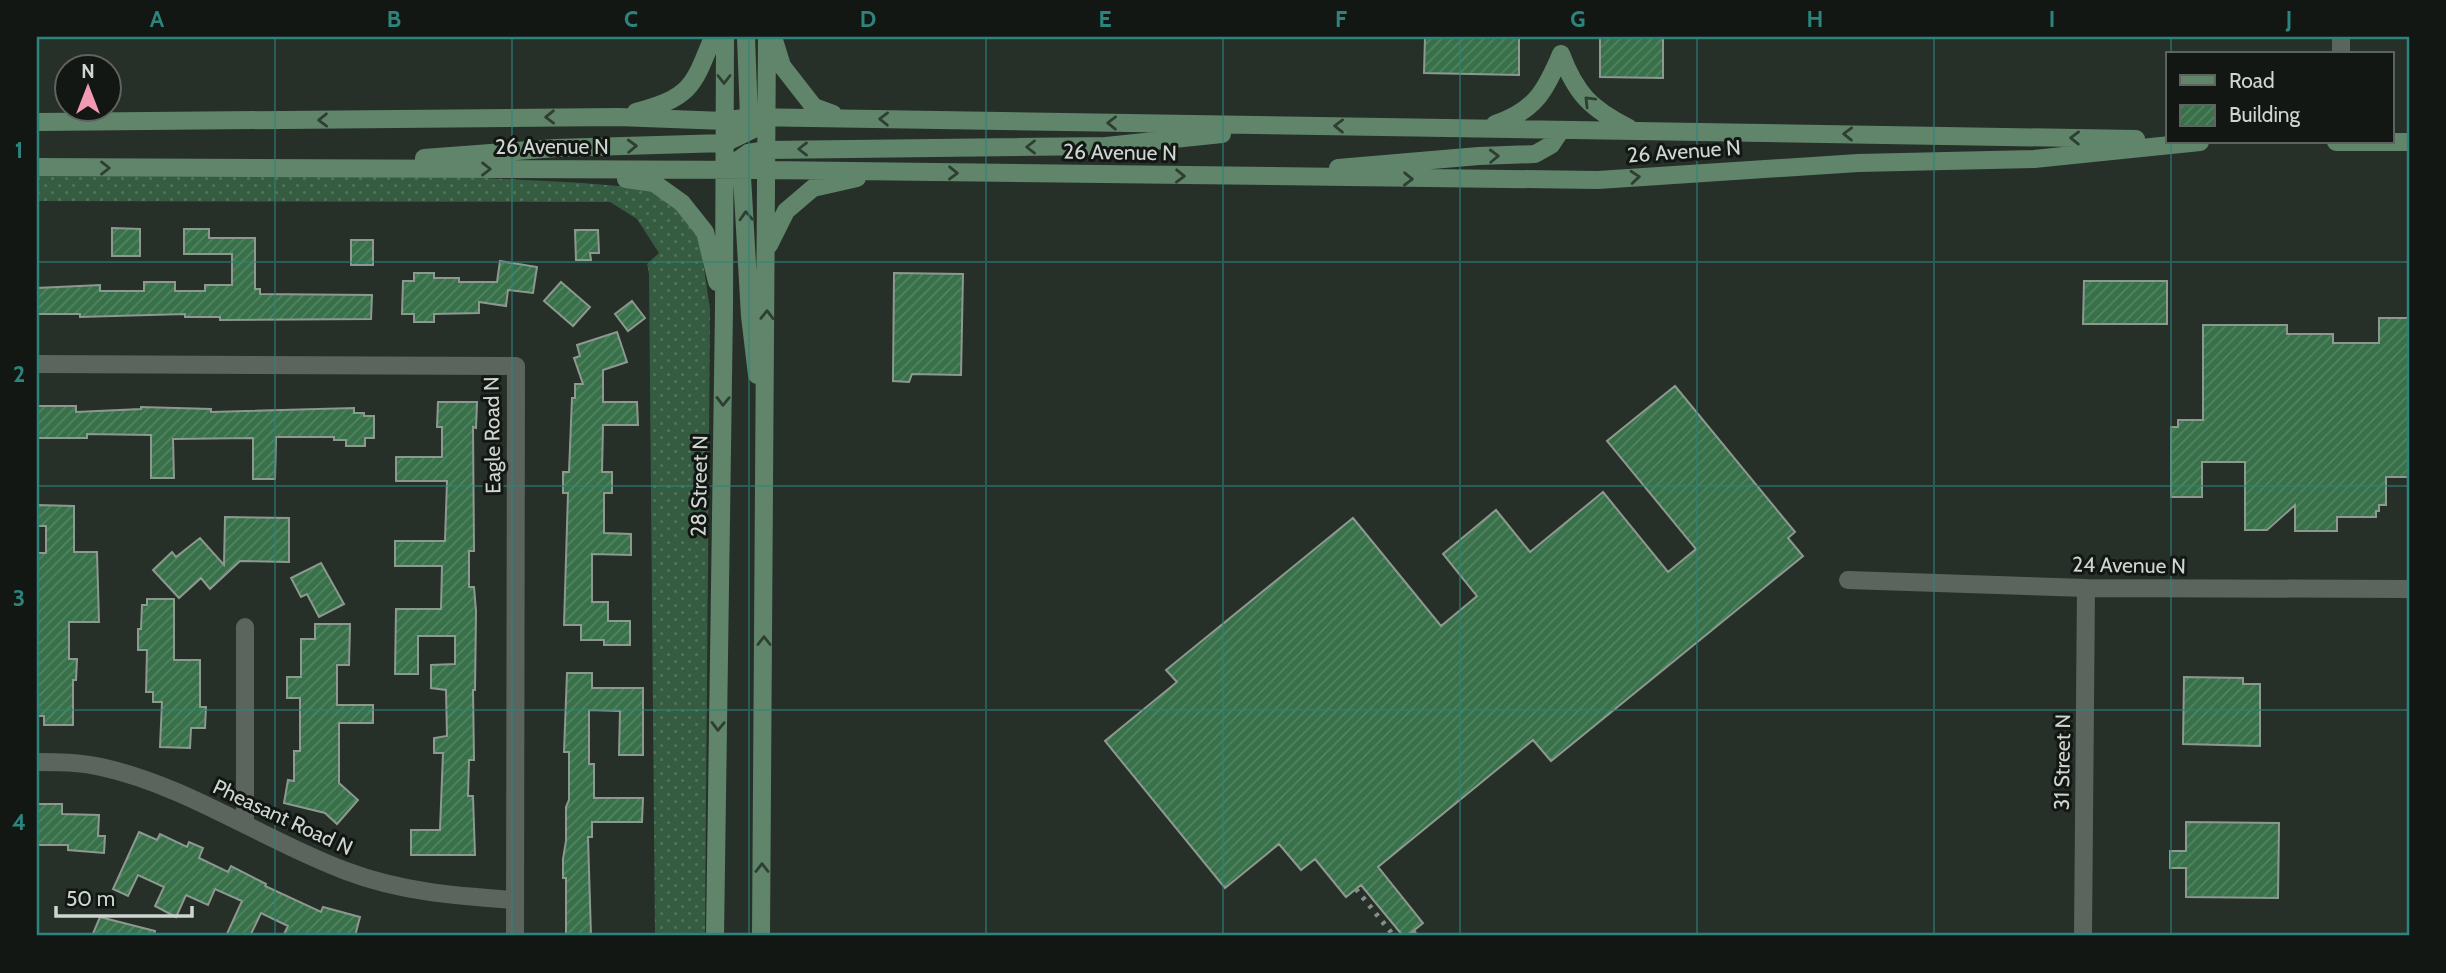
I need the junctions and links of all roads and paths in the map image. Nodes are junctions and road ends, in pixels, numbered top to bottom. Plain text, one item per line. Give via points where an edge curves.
1 (713, 37) edge
2 (724, 37) edge
3 (746, 37) edge
4 (767, 37) edge
5 (773, 37) edge
6 (618, 117) junction
7 (846, 119) junction
8 (724, 121) junction
9 (756, 121) junction
10 (37, 122) edge
11 (1294, 126) junction
12 (1481, 128) junction
13 (1561, 130) junction
14 (1635, 131) junction
15 (2166, 139) edge
16 (730, 141) junction
17 (2180, 144) edge
18 (753, 157) junction
19 (37, 167) edge
20 (295, 168) junction
21 (554, 169) junction
22 (724, 170) junction
23 (768, 170) junction
24 (884, 172) junction
25 (1230, 177) junction
26 (767, 248) junction
27 (724, 308) junction
28 (37, 364) edge
29 (765, 455) junction
30 (1848, 580) dead end
31 (2086, 587) junction
32 (2409, 589) edge
33 (245, 627) dead end
34 (37, 762) edge
35 (245, 823) junction
36 (514, 900) junction
37 (515, 936) edge
38 (715, 936) edge
39 (761, 936) edge
40 (2083, 936) edge

1 - 6 main road via 684,94
2 -> 8 main road
3 - 9 main road
4 - 9 main road
5 - 7 main road via 782,66 814,107
6 - 8 main road, 26 Avenue N
6 -> 10 main road, 26 Avenue N
7 - 9 main road, 26 Avenue N
11 -> 7 main road, 26 Avenue N
8 - 9 main road, 26 Avenue N
8 - 16 main road
9 - 16 main road
9 - 18 main road
12 -> 11 main road, 26 Avenue N
11 -> 18 main road via 1106,146
12 - 13 main road, 26 Avenue N
14 -> 12 main road via 1605,116 1586,99 1571,80 1561,54 1549,82 1530,108
13 - 14 main road, 26 Avenue N
25 -> 13 main road via 1535,154 1551,145
15 -> 14 main road, 26 Avenue N
16 - 18 main road
20 -> 16 main road via 556,148
16 - 22 main road, 28 Street N
25 -> 17 main road, 26 Avenue N via 1598,180 1858,163 2034,159
18 - 22 main road, 26 Avenue N
18 - 23 main road, 26 Avenue N
29 -> 18 main road via 750,316
19 -> 20 main road, 26 Avenue N
20 -> 21 main road, 26 Avenue N
21 - 22 main road, 26 Avenue N
21 - 27 main road via 654,183 682,203 705,232
22 - 27 main road, 28 Street N
23 - 24 main road, 26 Avenue N
23 - 26 main road
24 -> 25 main road, 26 Avenue N
24 - 26 main road via 813,188 786,211
29 -> 26 main road
27 -> 38 main road, 28 Street N
28 - 36 street, Eagle Road N via 516,366
39 -> 29 main road
30 - 31 street, 24 Avenue N
31 - 32 street, 24 Avenue N
31 - 40 street, 31 Street N
33 - 35 street
34 - 35 street, Pheasant Road N via 107,769
35 - 36 street, Pheasant Road N via 310,857 384,884 446,896
36 - 37 street, Eagle Road N

